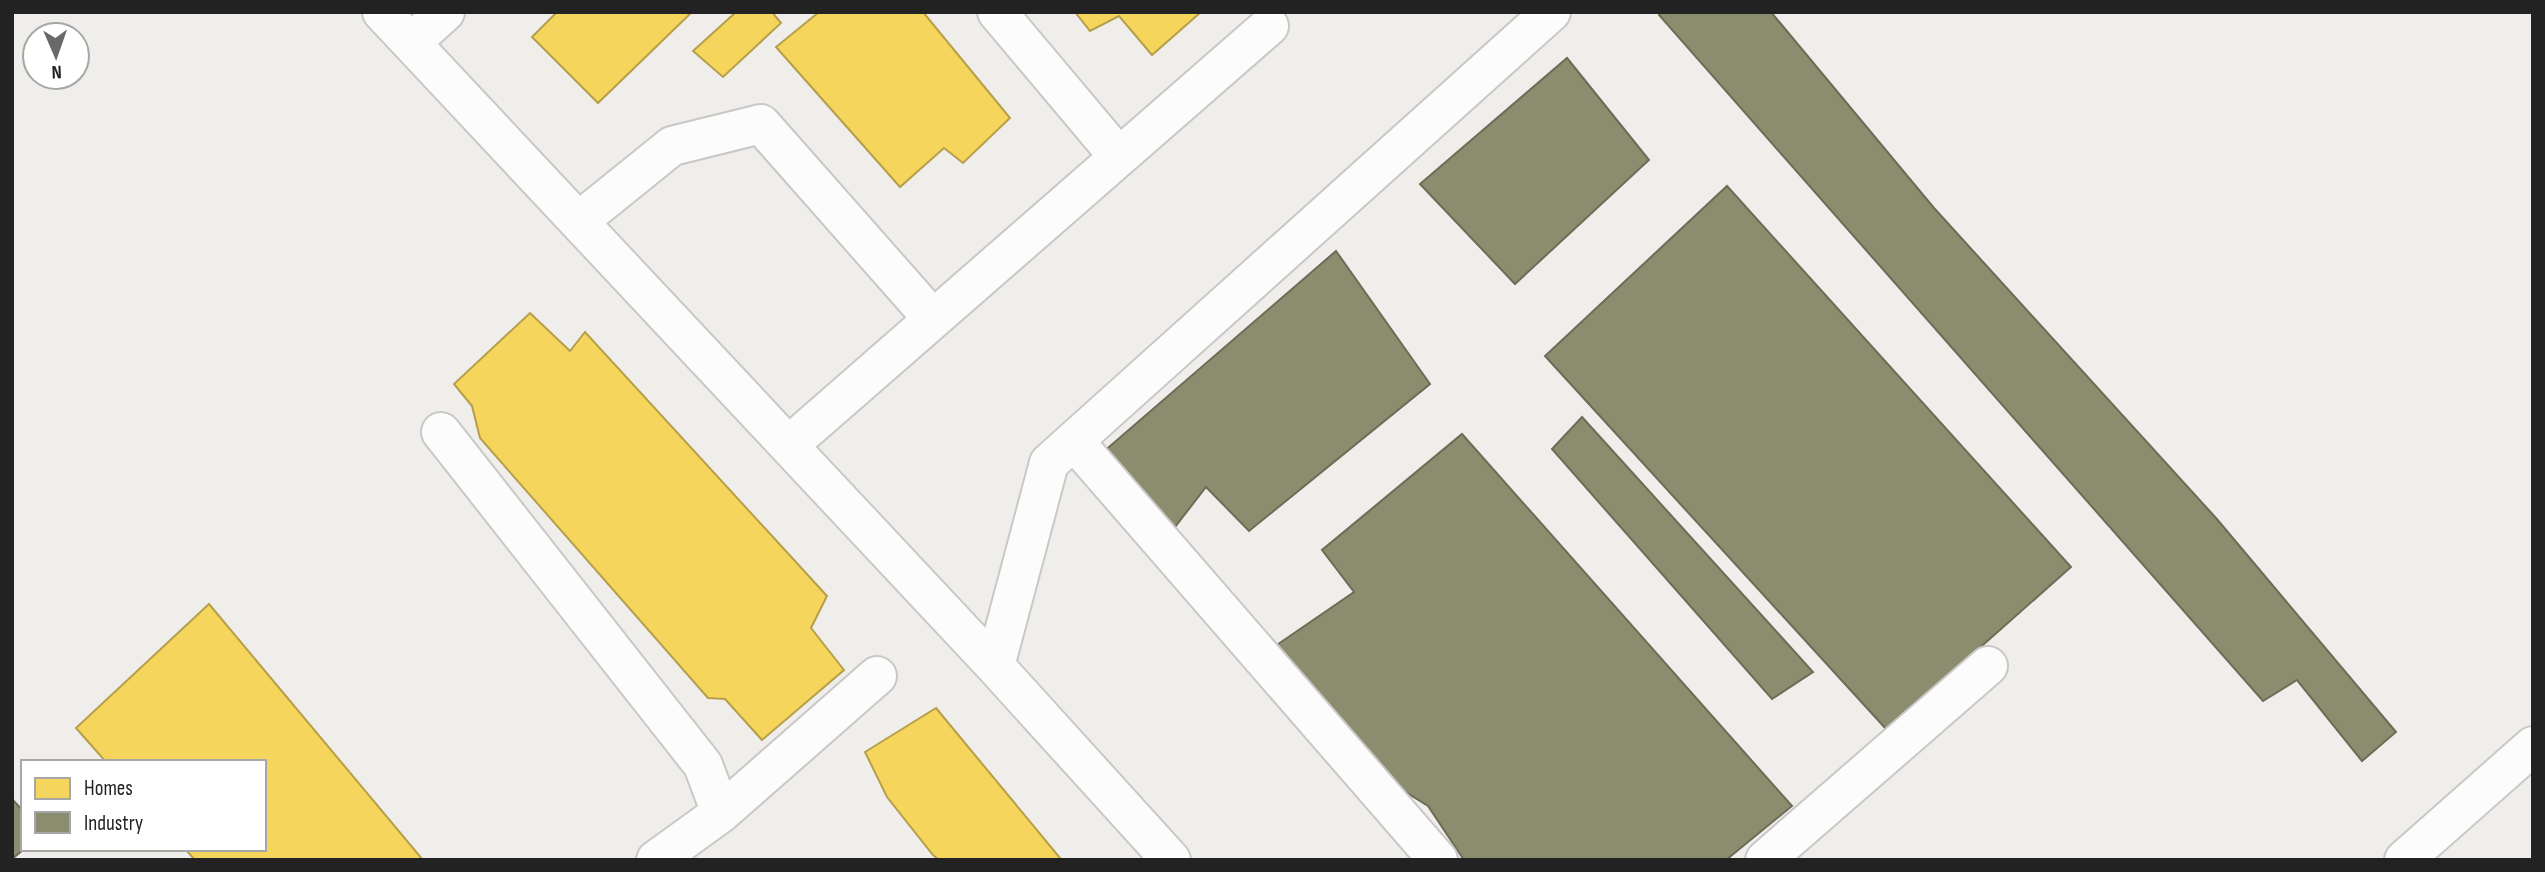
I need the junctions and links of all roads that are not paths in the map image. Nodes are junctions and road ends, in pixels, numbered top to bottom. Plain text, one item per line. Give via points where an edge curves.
1 (382, 12) edge
2 (445, 12) edge
3 (997, 12) edge
4 (1551, 12) edge
5 (1269, 26) dead end
6 (411, 43) junction
7 (1119, 157) junction
8 (579, 222) junction
9 (933, 320) junction
10 (441, 432) dead end
11 (1073, 441) junction
12 (789, 445) junction
13 (995, 666) junction
14 (1988, 666) dead end
15 (877, 676) dead end
16 (2533, 746) edge
17 (721, 813) junction
18 (656, 860) edge
19 (1171, 860) edge
20 (1438, 860) edge
21 (1765, 860) edge
22 (2404, 860) edge

1 - 6 street
2 - 6 street
3 - 7 street
4 - 11 street
5 - 7 street
6 - 8 street
7 - 9 street
8 - 9 street via 672,146 761,124
8 - 12 street
9 - 12 street
10 - 17 street via 704,765
11 - 13 street via 1049,463
11 - 20 street
12 - 13 street
13 - 19 street
14 - 21 street
15 - 17 street
16 - 22 street
17 - 18 street

